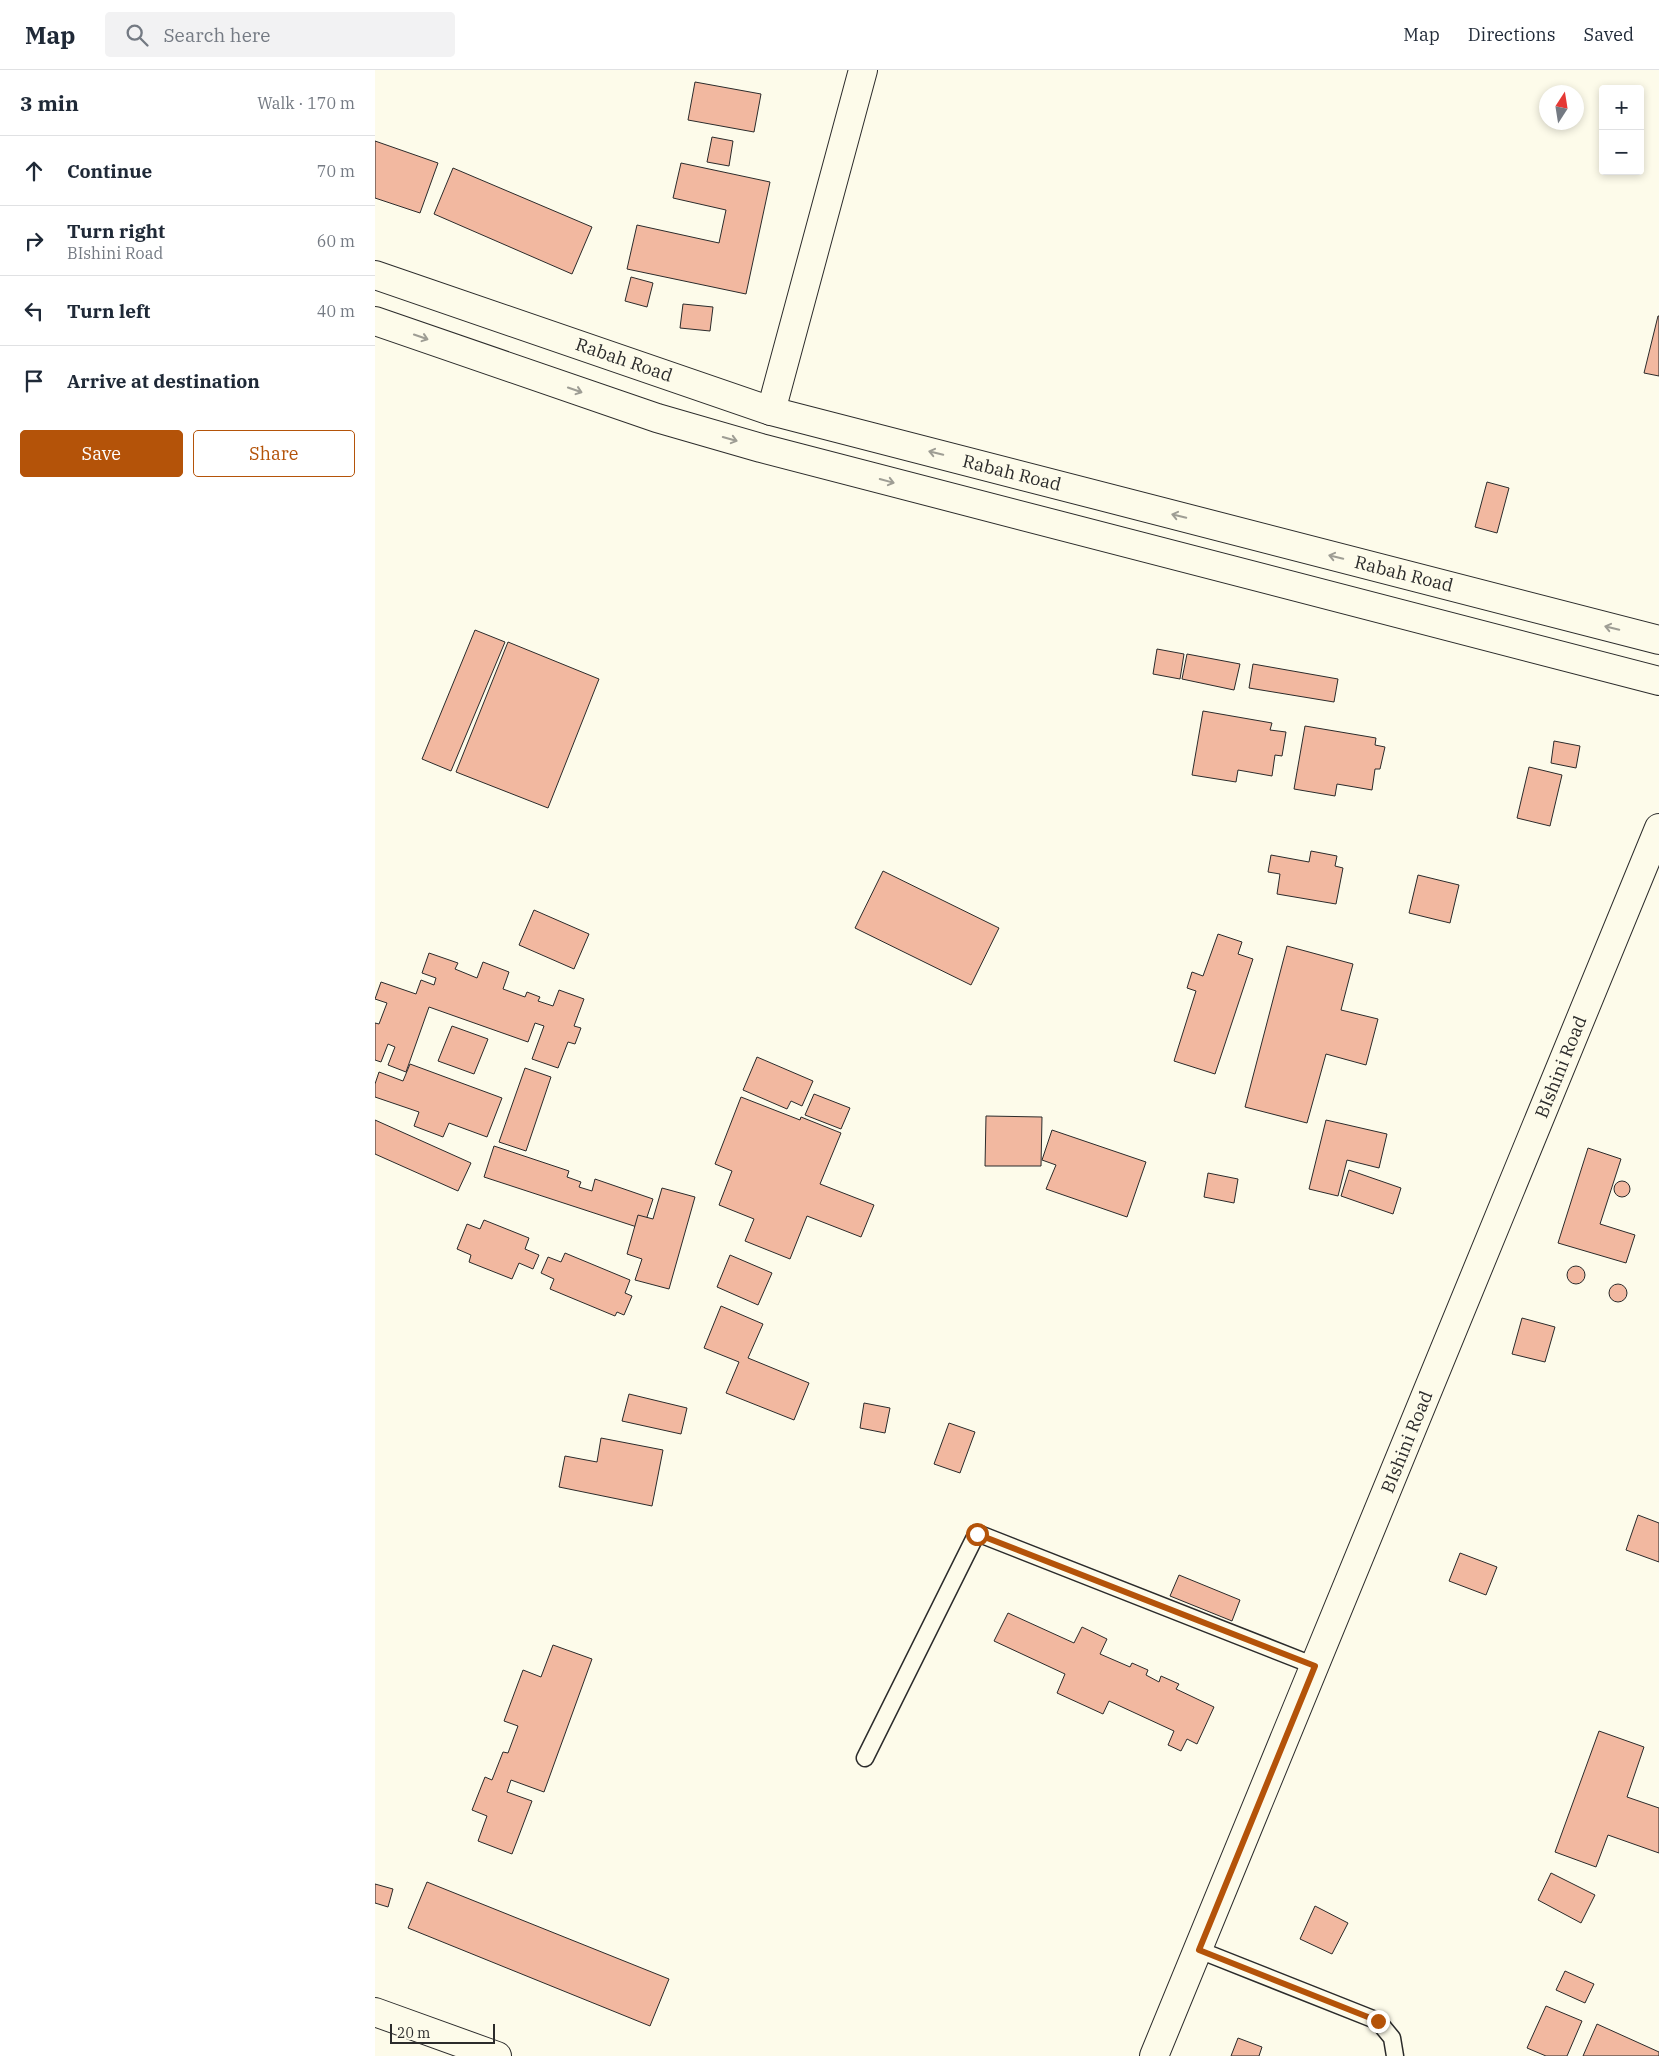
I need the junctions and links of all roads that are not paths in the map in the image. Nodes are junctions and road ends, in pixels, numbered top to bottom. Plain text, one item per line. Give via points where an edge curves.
1 (863, 70) edge
2 (375, 275) edge
3 (375, 321) edge
4 (771, 411) junction
5 (1659, 640) edge
6 (1659, 681) edge
7 (1659, 828) edge
8 (1315, 1666) junction
9 (865, 1758) dead end
10 (1199, 1950) junction
11 (375, 2012) edge
12 (497, 2056) edge
13 (1154, 2056) edge
14 (1395, 2056) edge

1 - 4 main road
2 - 4 main road, Rabah Road
3 -> 6 main road via 657,418 761,448
5 -> 4 main road, Rabah Road
7 - 8 main road, BIshini Road
8 - 9 lane via 977,1534
8 - 10 main road, BIshini Road
10 - 13 main road, BIshini Road
10 - 14 lane via 1378,2021 1392,2038
11 - 12 main road

